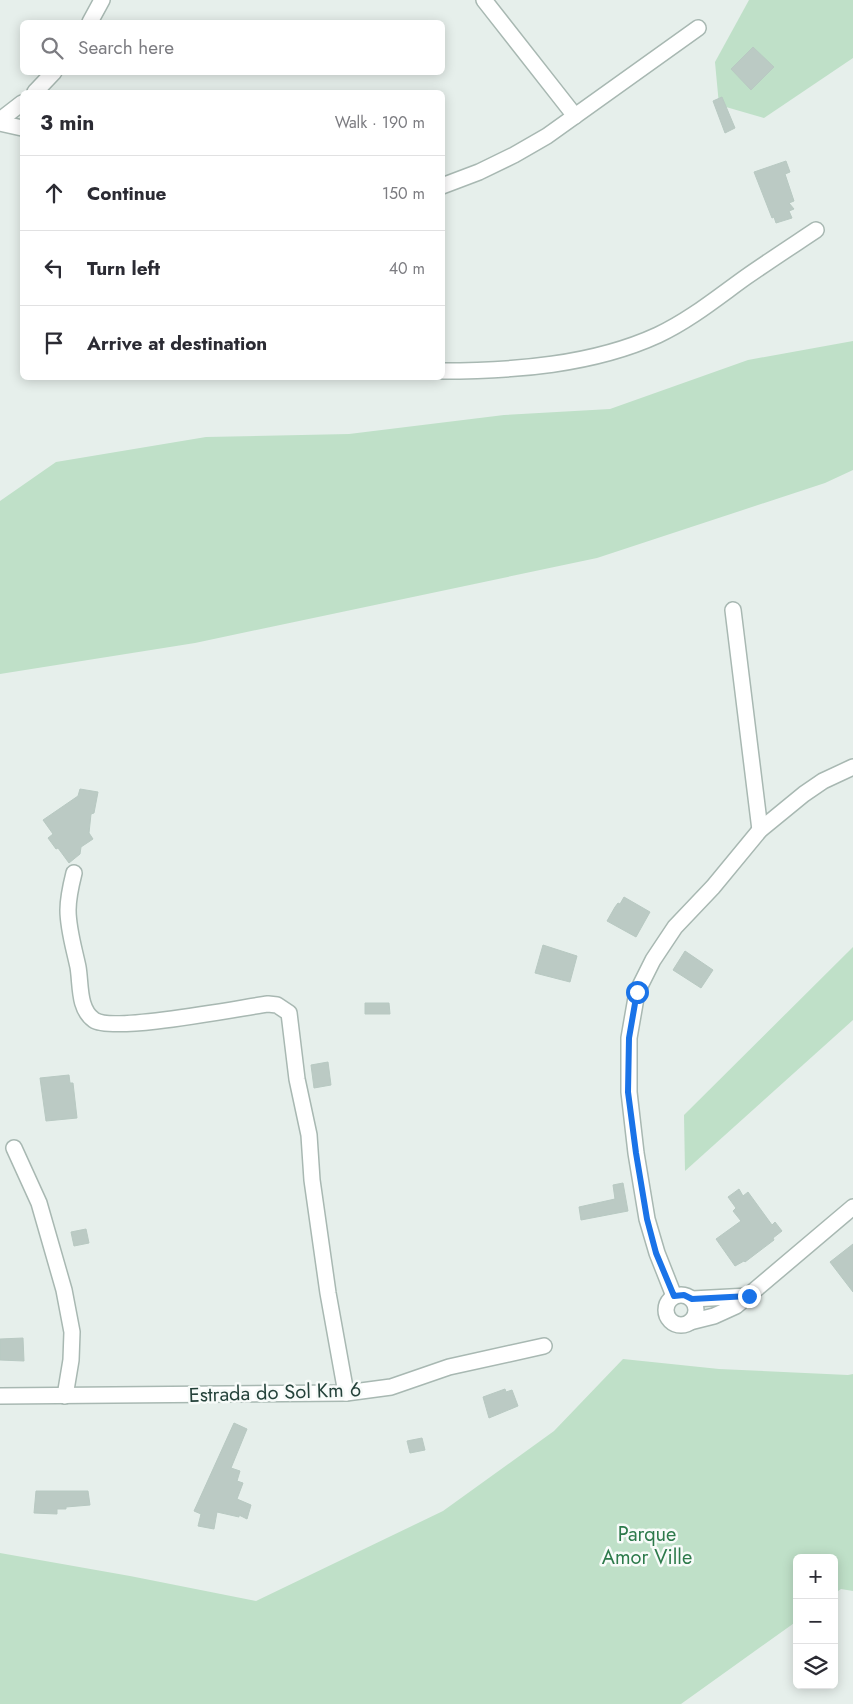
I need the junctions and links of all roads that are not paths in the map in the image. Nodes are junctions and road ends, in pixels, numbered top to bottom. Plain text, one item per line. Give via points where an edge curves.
1 (102, 0) edge
2 (484, 0) edge
3 (91, 20) edge
4 (698, 28) dead end
5 (51, 75) edge
6 (37, 90) edge
7 (20, 106) edge
8 (575, 116) junction
9 (0, 122) edge
10 (20, 127) edge
11 (445, 185) edge
12 (816, 230) dead end
13 (445, 371) edge
14 (733, 610) dead end
15 (853, 766) edge
16 (760, 830) junction
17 (74, 873) dead end
18 (14, 1148) dead end
19 (853, 1207) edge
20 (674, 1296) junction
21 (749, 1296) junction
22 (692, 1299) junction
23 (690, 1322) junction
24 (544, 1346) dead end
25 (346, 1393) junction
26 (0, 1396) edge
27 (65, 1396) junction

1 - 3 street
2 - 8 street
4 - 8 street
5 - 6 street
7 - 9 street
8 - 11 street via 514,156
9 - 10 street
12 - 13 street via 699,311 658,335 613,351 547,365
14 - 16 street
15 - 16 street via 823,781
16 - 20 street via 675,927 637,992 629,1038 628,1092 647,1219 656,1253
17 - 25 street via 68,900 69,922 83,1006 94,1021 114,1025 145,1023 268,1004 277,1005 289,1013 328,1294
18 - 27 street via 40,1203 64,1290 72,1332
19 - 21 street
20 - 22 street via 684,1295
20 - 23 street via 666,1308 668,1317 676,1324
21 - 22 street
21 - 23 street via 725,1312
22 - 23 street via 697,1311
24 - 25 street, Estrada do Sol Km 6 via 449,1367 391,1387
25 - 27 street, Estrada do Sol Km 6
26 - 27 street, Estrada do Sol Km 6

